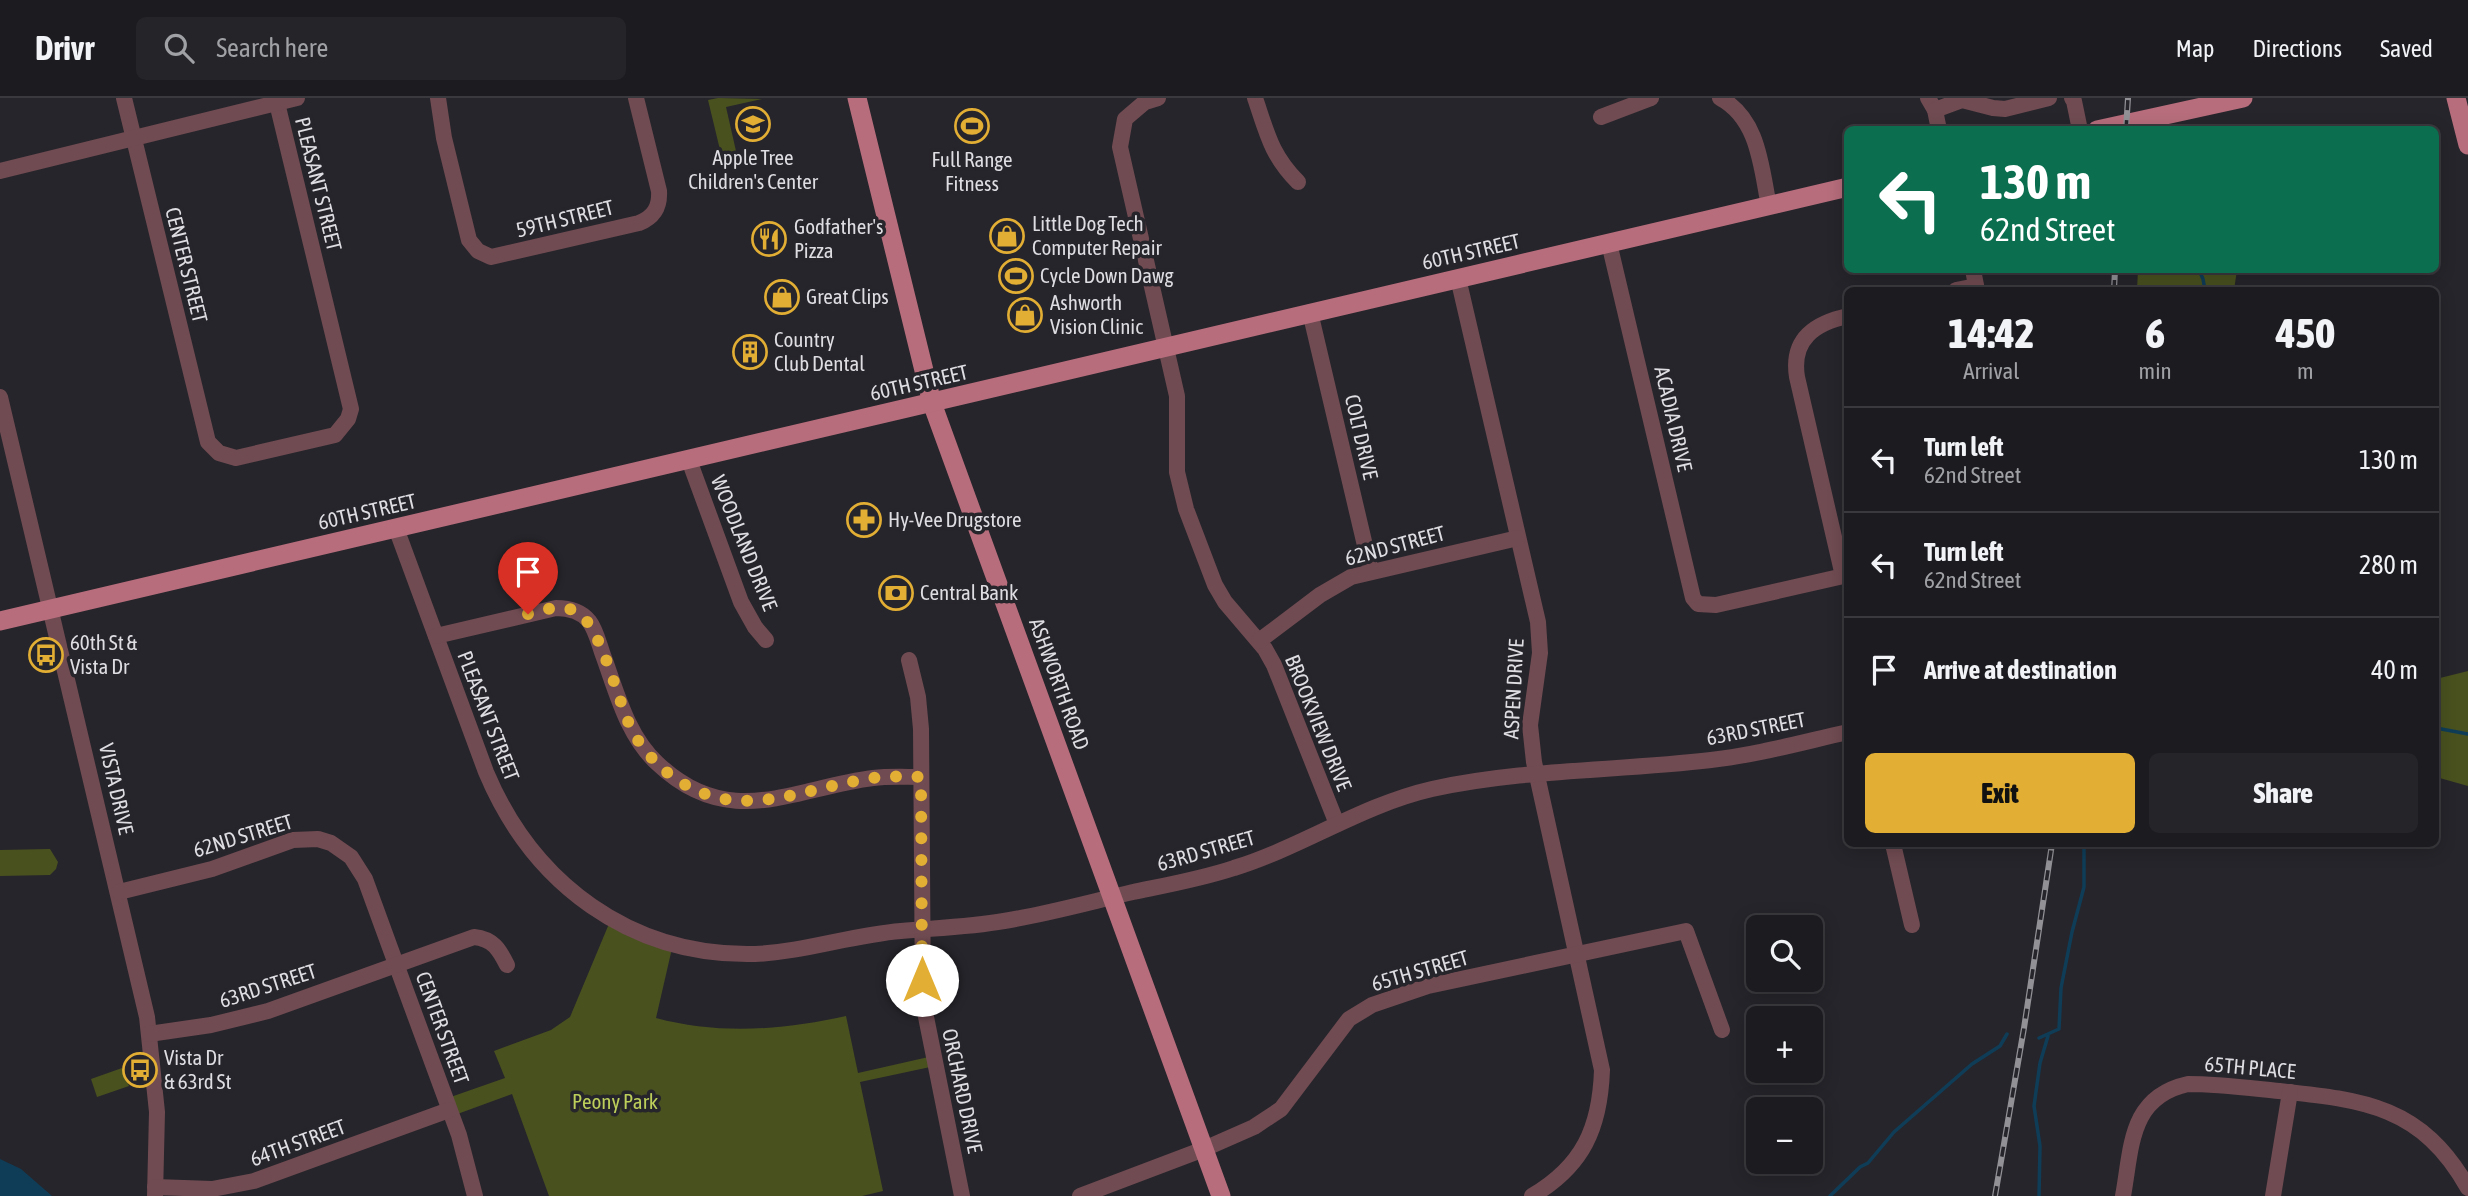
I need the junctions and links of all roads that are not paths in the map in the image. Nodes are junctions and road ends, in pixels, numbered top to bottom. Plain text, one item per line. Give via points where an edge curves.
1 (124, 98) edge
2 (297, 98) edge
3 (438, 98) edge
4 (636, 98) edge
5 (857, 98) edge
6 (1157, 98) edge
7 (1255, 98) edge
8 (1651, 98) edge
9 (1720, 98) edge
10 (2049, 98) edge
11 (2071, 98) edge
12 (2243, 98) edge
13 (2456, 98) edge
14 (276, 103) junction
15 (1931, 104) edge
16 (1601, 117) dead end
17 (1938, 126) edge
18 (2079, 126) edge
19 (2114, 126) edge
20 (134, 138) junction
21 (2468, 145) edge
22 (0, 171) edge
23 (1298, 182) dead end
24 (1844, 188) edge
25 (1769, 206) junction
26 (1609, 243) junction
27 (1458, 278) junction
28 (1310, 313) junction
29 (1844, 317) edge
30 (1166, 346) junction
31 (0, 397) edge
32 (932, 403) junction
33 (208, 442) joint
34 (689, 460) junction
35 (396, 528) junction
36 (1518, 538) junction
37 (1844, 568) edge
38 (1371, 571) junction
39 (1844, 576) edge
40 (52, 608) junction
41 (0, 621) edge
42 (436, 636) junction
43 (766, 639) dead end
44 (1259, 641) junction
45 (909, 660) dead end
46 (1844, 733) edge
47 (1537, 775) junction
48 (921, 777) junction
49 (1337, 824) junction
50 (1894, 847) edge
51 (365, 879) joint
52 (119, 892) junction
53 (577, 896) joint
54 (1112, 897) junction
55 (1912, 925) dead end
56 (921, 929) junction
57 (1577, 955) junction
58 (396, 964) junction
59 (507, 965) dead end
60 (1722, 1030) dead end
61 (149, 1034) junction
62 (2290, 1092) junction
63 (449, 1110) junction
64 (1204, 1149) junction
65 (2468, 1188) edge
66 (155, 1191) edge
67 (1105, 1191) edge
68 (475, 1194) edge
69 (962, 1196) edge
70 (1080, 1196) edge
71 (1221, 1196) edge
72 (1532, 1196) edge
73 (2123, 1196) edge
74 (2273, 1196) edge

1 - 20 street, CENTER STREET
2 - 14 street
3 - 4 street, 59TH STREET via 468,237 478,251 491,257 627,226 654,214 659,191
5 - 32 main road, ASHWORTH ROAD
6 - 30 street, BROOKVIEW DRIVE via 1125,120 1120,147
7 - 23 street via 1273,151
8 - 16 street
9 - 25 street via 1738,110 1753,133
10 - 15 street via 2005,109 1962,100
11 - 18 street
12 - 19 main road
13 - 21 main road
14 - 20 street
14 - 33 street, PLEASANT STREET via 350,398 348,419 335,435 236,458 219,453
15 - 17 street
20 - 22 street
20 - 33 street, CENTER STREET
24 - 25 main road, 60TH STREET
25 - 26 main road, 60TH STREET
26 - 27 main road, 60TH STREET
26 - 39 street, ACADIA DRIVE via 1691,592 1698,604 1716,605
27 - 28 main road, 60TH STREET
27 - 36 street, ASPEN DRIVE
28 - 30 main road, 60TH STREET
28 - 38 street, COLT DRIVE
29 - 37 street via 1821,324 1805,338 1796,359
30 - 32 main road, 60TH STREET
30 - 44 street, BROOKVIEW DRIVE via 1177,396 1177,472 1185,509 1215,585
31 - 40 street, VISTA DRIVE
32 - 34 main road, 60TH STREET
32 - 54 main road, ASHWORTH ROAD
34 - 35 main road, 60TH STREET
34 - 43 street, WOODLAND DRIVE via 741,602
35 - 40 main road, 60TH STREET
35 - 42 street, PLEASANT STREET
36 - 38 street, 62ND STREET
36 - 47 street, ASPEN DRIVE via 1539,632 1530,725
38 - 44 street, 62ND STREET via 1333,586
40 - 41 main road, 60TH STREET
40 - 52 street, VISTA DRIVE
42 - 48 street via 555,608 574,610 590,622 626,716 645,750 685,785 722,799 761,802 872,778
42 - 53 street, PLEASANT STREET via 501,806 526,845
44 - 49 street, BROOKVIEW DRIVE via 1278,674
45 - 48 street, ORCHARD DRIVE via 920,711
46 - 47 street, 63RD STREET via 1714,760
47 - 49 street, 63RD STREET via 1431,789
47 - 57 street, ASPEN DRIVE
48 - 56 street, ORCHARD DRIVE
49 - 54 street, 63RD STREET via 1236,868
50 - 55 street
51 - 52 street, 62ND STREET via 341,849 306,838 212,869
51 - 58 street, CENTER STREET
52 - 61 street, VISTA DRIVE
53 - 56 street, 63RD STREET via 645,935 680,946 730,953 783,951
54 - 56 street, 63RD STREET via 1003,921
54 - 64 main road, ASHWORTH ROAD
56 - 69 street, ORCHARD DRIVE via 923,1002
57 - 60 street, 65TH STREET via 1686,931
57 - 64 street, 65TH STREET via 1428,986 1372,1005 1349,1019 1281,1109 1254,1127
57 - 72 street, ASPEN DRIVE via 1602,1070 1599,1104 1586,1144 1574,1162 1553,1184
58 - 59 street, 63RD STREET via 474,937 491,941
58 - 61 street, 63RD STREET via 240,1019
58 - 63 street, CENTER STREET
61 - 66 street, VISTA DRIVE via 157,1112
62 - 65 street, 65TH PLACE via 2377,1106 2414,1126 2446,1154
62 - 73 street, 65TH PLACE via 2188,1084 2162,1093 2138,1121
62 - 74 street
63 - 66 street, 64TH STREET via 254,1181 212,1189
63 - 68 street, CENTER STREET
64 - 67 street, 65TH STREET
64 - 71 main road, ASHWORTH ROAD
67 - 70 street, 65TH STREET

